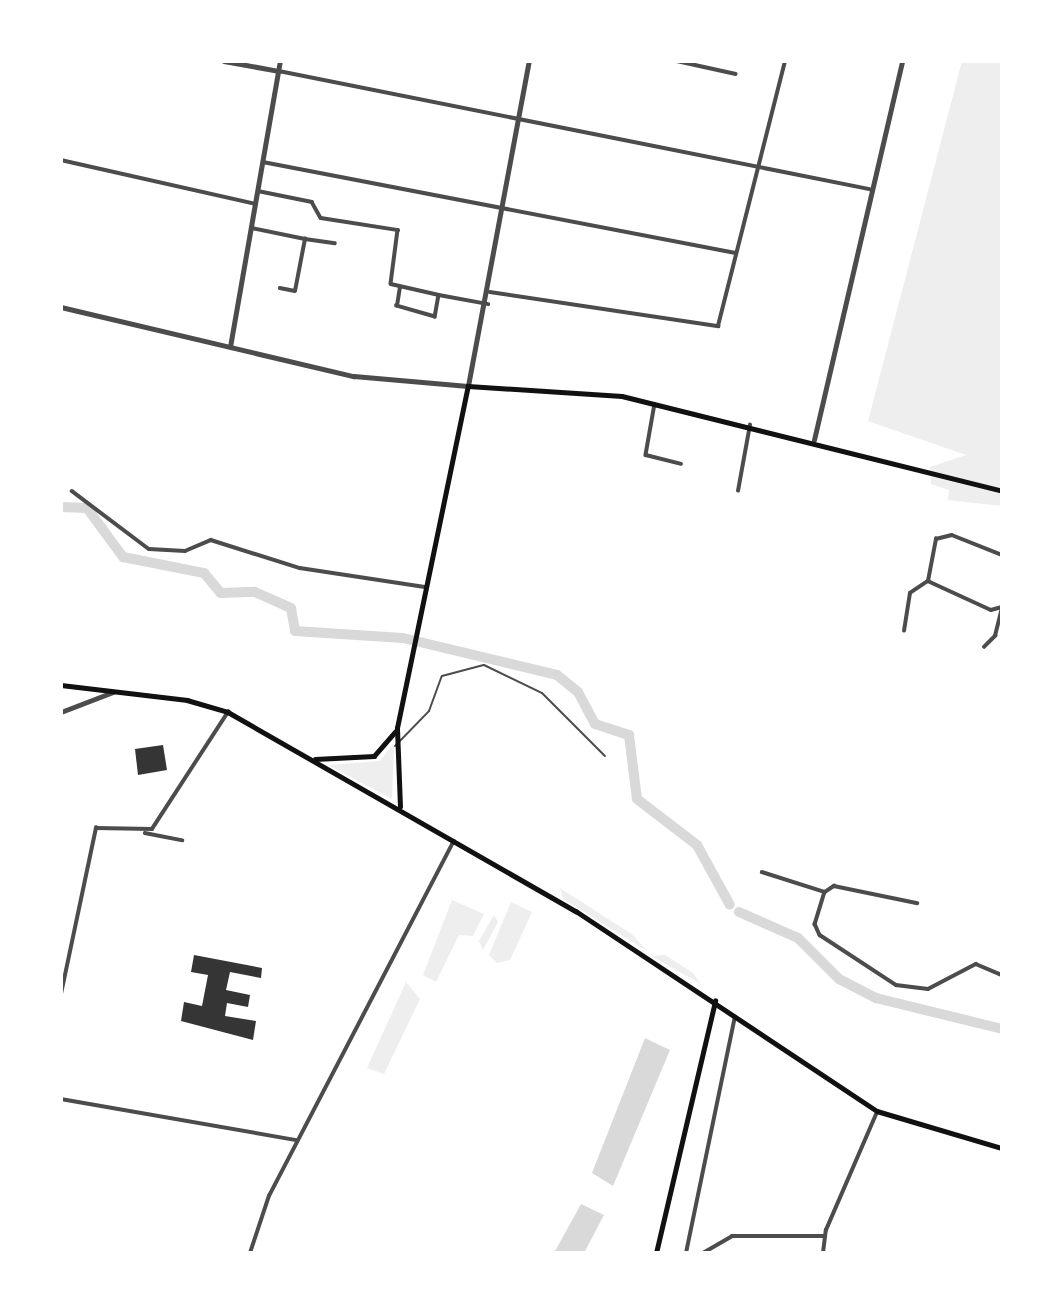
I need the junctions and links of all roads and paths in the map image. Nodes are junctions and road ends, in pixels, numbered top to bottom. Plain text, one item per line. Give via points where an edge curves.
1 (224, 61) edge
2 (280, 61) edge
3 (529, 61) edge
4 (677, 61) edge
5 (785, 61) edge
6 (902, 61) edge
7 (279, 71) junction
8 (736, 74) dead end
9 (520, 119) junction
10 (61, 160) edge
11 (263, 162) junction
12 (755, 164) junction
13 (869, 189) junction
14 (258, 191) junction
15 (256, 204) junction
16 (505, 208) junction
17 (252, 228) junction
18 (305, 239) junction
19 (335, 243) dead end
20 (735, 253) junction
21 (400, 287) junction
22 (280, 288) dead end
23 (491, 292) junction
24 (439, 295) junction
25 (488, 304) junction
26 (61, 307) edge
27 (230, 347) junction
28 (468, 386) junction
29 (655, 404) junction
30 (750, 425) junction
31 (814, 440) junction
32 (681, 464) dead end
33 (72, 491) dead end
34 (738, 491) dead end
35 (1002, 491) edge
36 (1002, 555) edge
37 (928, 581) junction
38 (425, 587) junction
39 (1002, 607) edge
40 (904, 631) dead end
41 (984, 646) dead end
42 (61, 685) edge
43 (113, 692) junction
44 (61, 712) edge
45 (228, 712) junction
46 (397, 728) junction
47 (395, 746) junction
48 (605, 756) dead end
49 (309, 758) junction
50 (400, 808) junction
51 (143, 833) junction
52 (182, 839) dead end
53 (455, 839) junction
54 (762, 872) dead end
55 (825, 892) junction
56 (917, 904) dead end
57 (1002, 975) edge
58 (61, 994) edge
59 (715, 1001) junction
60 (736, 1015) junction
61 (61, 1099) edge
62 (877, 1111) junction
63 (298, 1140) junction
64 (1002, 1149) edge
65 (825, 1236) junction
66 (250, 1253) edge
67 (656, 1253) edge
68 (686, 1253) edge
69 (703, 1253) edge
70 (824, 1253) edge

1 - 7 street
2 - 7 street
3 - 9 street
4 - 8 street
5 - 12 street
6 - 13 street
7 - 9 street
7 - 11 street
9 - 12 street
9 - 16 street
10 - 15 street
11 - 14 street
11 - 16 street
12 - 13 street
12 - 20 street
13 - 31 street
14 - 15 street
14 - 21 street via 312,202 321,218 398,230 389,280
15 - 17 street
16 - 20 street
16 - 23 street
17 - 18 street
17 - 27 street
18 - 19 street
18 - 22 street via 295,291
20 - 23 street via 718,326
21 - 24 street
21 - 24 street via 397,306 435,317
23 - 25 street
24 - 25 street
25 - 28 street
26 - 27 street
27 - 28 street via 373,380
28 - 29 main road
28 - 38 main road
29 - 30 main road
29 - 32 street via 646,455
30 - 31 main road
30 - 34 street
31 - 35 main road
33 - 38 street via 149,549 185,551 211,540 279,557 300,568
36 - 37 street via 960,537 936,539
37 - 39 street via 991,610
37 - 40 street via 911,593
38 - 46 main road
39 - 41 street via 995,636
42 - 43 main road
43 - 44 street
43 - 45 main road
45 - 49 main road
45 - 51 street via 160,818
46 - 47 main road
46 - 49 main road via 374,756
47 - 48 lane via 429,711 442,677 484,665 542,693
47 - 50 main road
49 - 50 main road
50 - 53 main road
51 - 52 street
51 - 58 street via 96,828
53 - 59 main road
53 - 63 street
54 - 55 street
55 - 56 street via 834,886
55 - 57 street via 815,924 820,936 896,985 928,989 975,964
59 - 60 main road
59 - 67 main road
60 - 62 main road
60 - 68 street
61 - 63 street
62 - 64 main road
62 - 65 street
63 - 66 street
65 - 69 street via 732,1236
65 - 70 street

